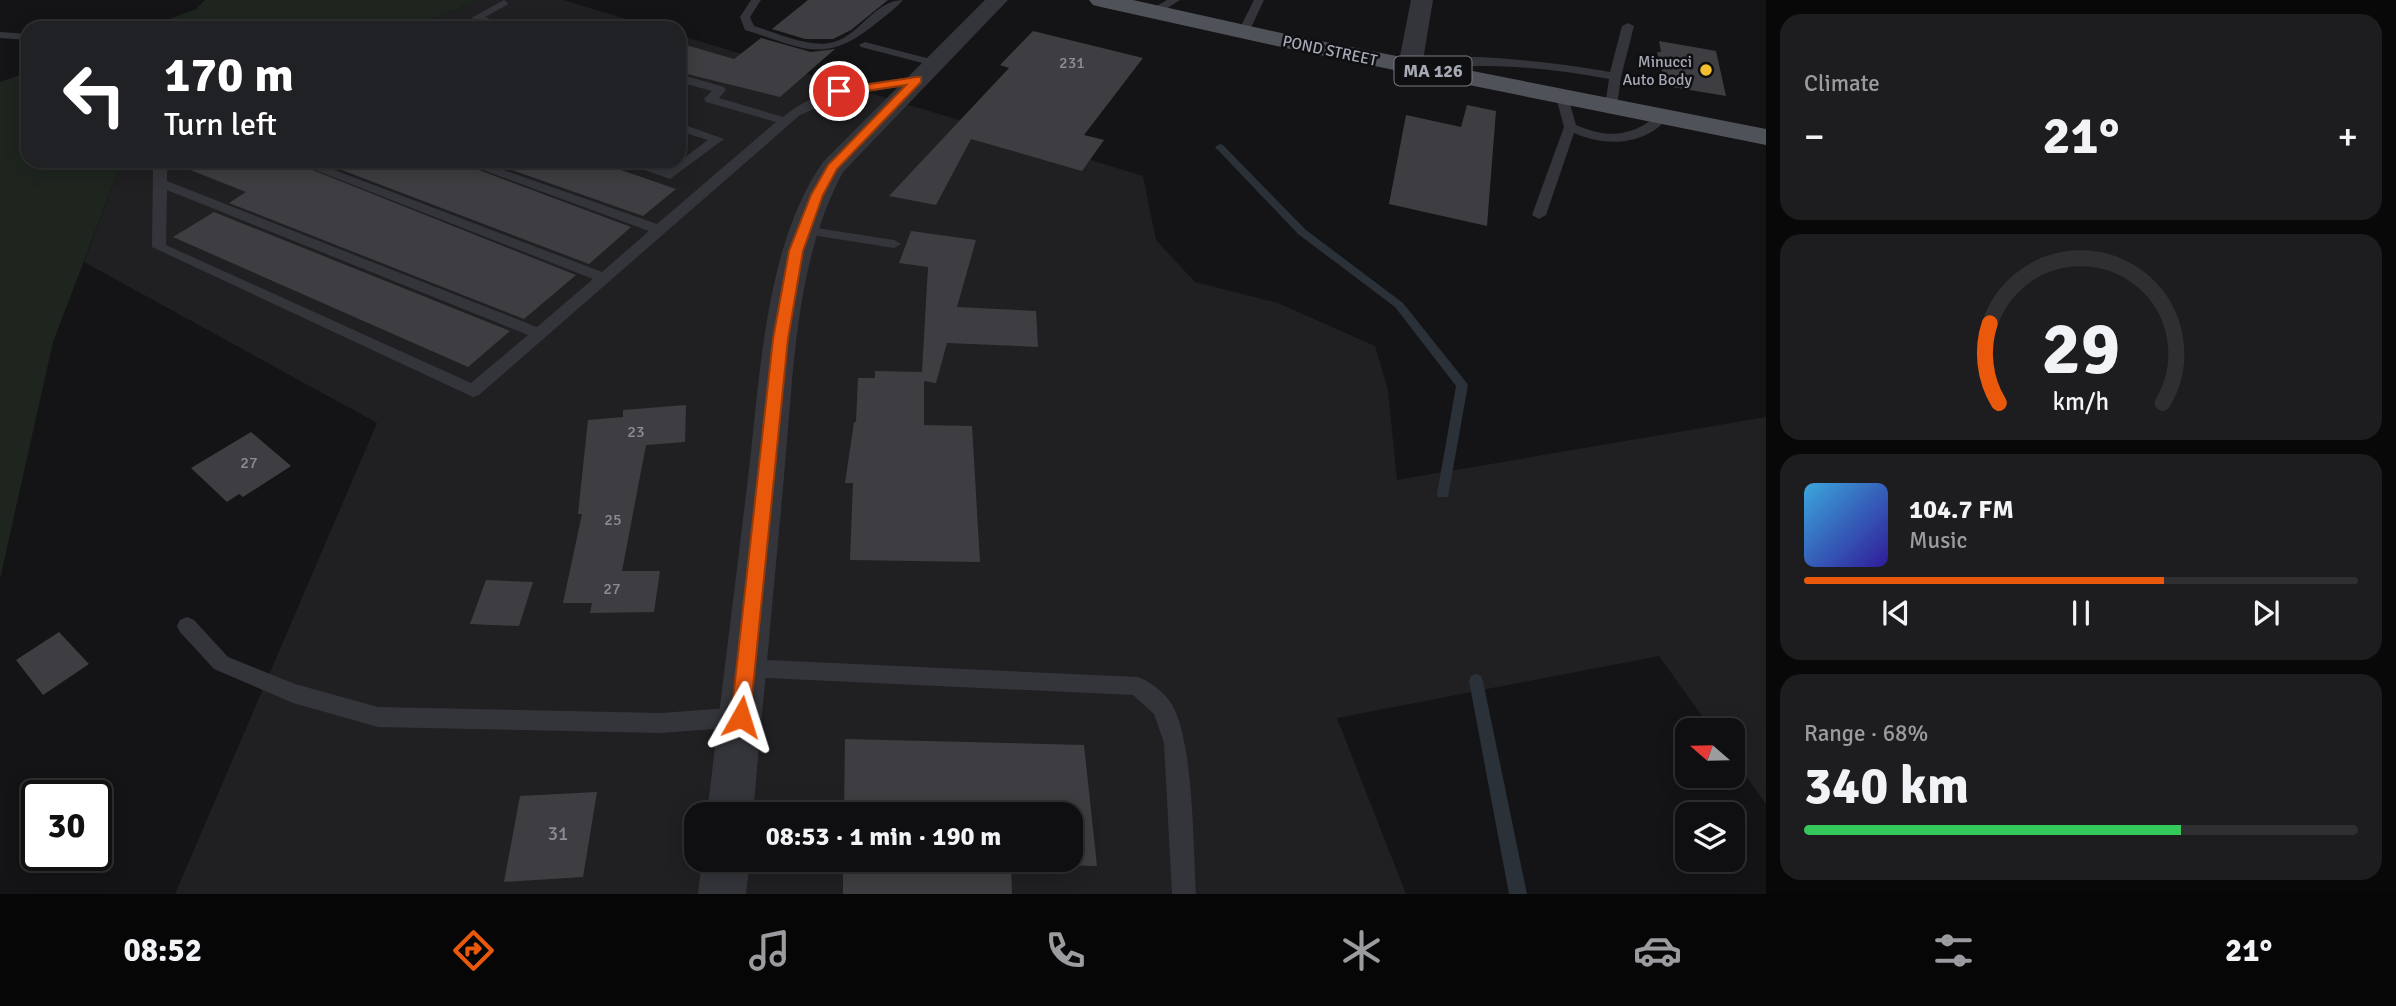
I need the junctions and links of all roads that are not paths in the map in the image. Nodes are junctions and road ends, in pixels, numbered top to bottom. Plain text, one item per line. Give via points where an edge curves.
1 (756, 0) edge
2 (898, 0) edge
3 (997, 0) edge
4 (1101, 0) edge
5 (1259, 0) edge
6 (1422, 0) edge
7 (503, 3) dead end
8 (1164, 6) edge
9 (486, 21) edge
10 (1629, 26) dead end
11 (1244, 32) junction
12 (0, 35) edge
13 (21, 36) edge
14 (865, 45) dead end
15 (1410, 66) junction
16 (925, 72) junction
17 (1615, 77) junction
18 (686, 80) edge
19 (1562, 97) junction
20 (1611, 106) junction
21 (1663, 117) junction
22 (785, 121) junction
23 (1570, 127) junction
24 (686, 129) edge
25 (1766, 136) edge
26 (686, 163) edge
27 (162, 168) edge
28 (317, 168) edge
29 (485, 168) edge
30 (648, 168) edge
31 (679, 168) edge
32 (160, 183) junction
33 (1539, 215) dead end
34 (659, 230) junction
35 (804, 230) junction
36 (894, 244) dead end
37 (604, 278) junction
38 (540, 334) junction
39 (187, 626) dead end
40 (745, 668) junction
41 (741, 717) junction
42 (731, 802) edge
43 (725, 872) edge
44 (722, 894) edge
45 (1184, 894) edge

1 - 2 lane via 745,17 749,28 820,48 850,39
3 - 16 street
4 - 8 main road, POND STREET / MA 126
5 - 11 lane
6 - 15 street
7 - 9 lane via 476,18
8 - 11 main road, POND STREET / MA 126
10 - 17 lane
11 - 15 main road, POND STREET / MA 126
12 - 13 lane
14 - 16 lane
15 - 17 lane via 1443,61 1527,63
15 - 19 main road, POND STREET / MA 126
16 - 22 lane via 839,91
16 - 35 street via 832,168
17 - 20 lane
18 - 22 lane via 720,90 710,99
19 - 20 main road, POND STREET / MA 126
19 - 23 lane
20 - 21 main road, POND STREET / MA 126
21 - 23 lane via 1635,138 1602,137
21 - 25 main road, POND STREET / MA 126
22 - 34 lane
23 - 33 lane
24 - 26 lane via 718,139
27 - 32 lane
28 - 37 lane
29 - 34 lane
30 - 31 lane via 670,175
32 - 38 lane
32 - 38 lane via 159,247 473,391
34 - 37 lane
35 - 36 lane
35 - 40 street via 780,339
37 - 38 lane
39 - 41 lane via 221,663 293,693 378,717 661,723
40 - 41 street
40 - 45 lane via 1138,686 1163,708 1175,743
41 - 42 street
43 - 44 street

